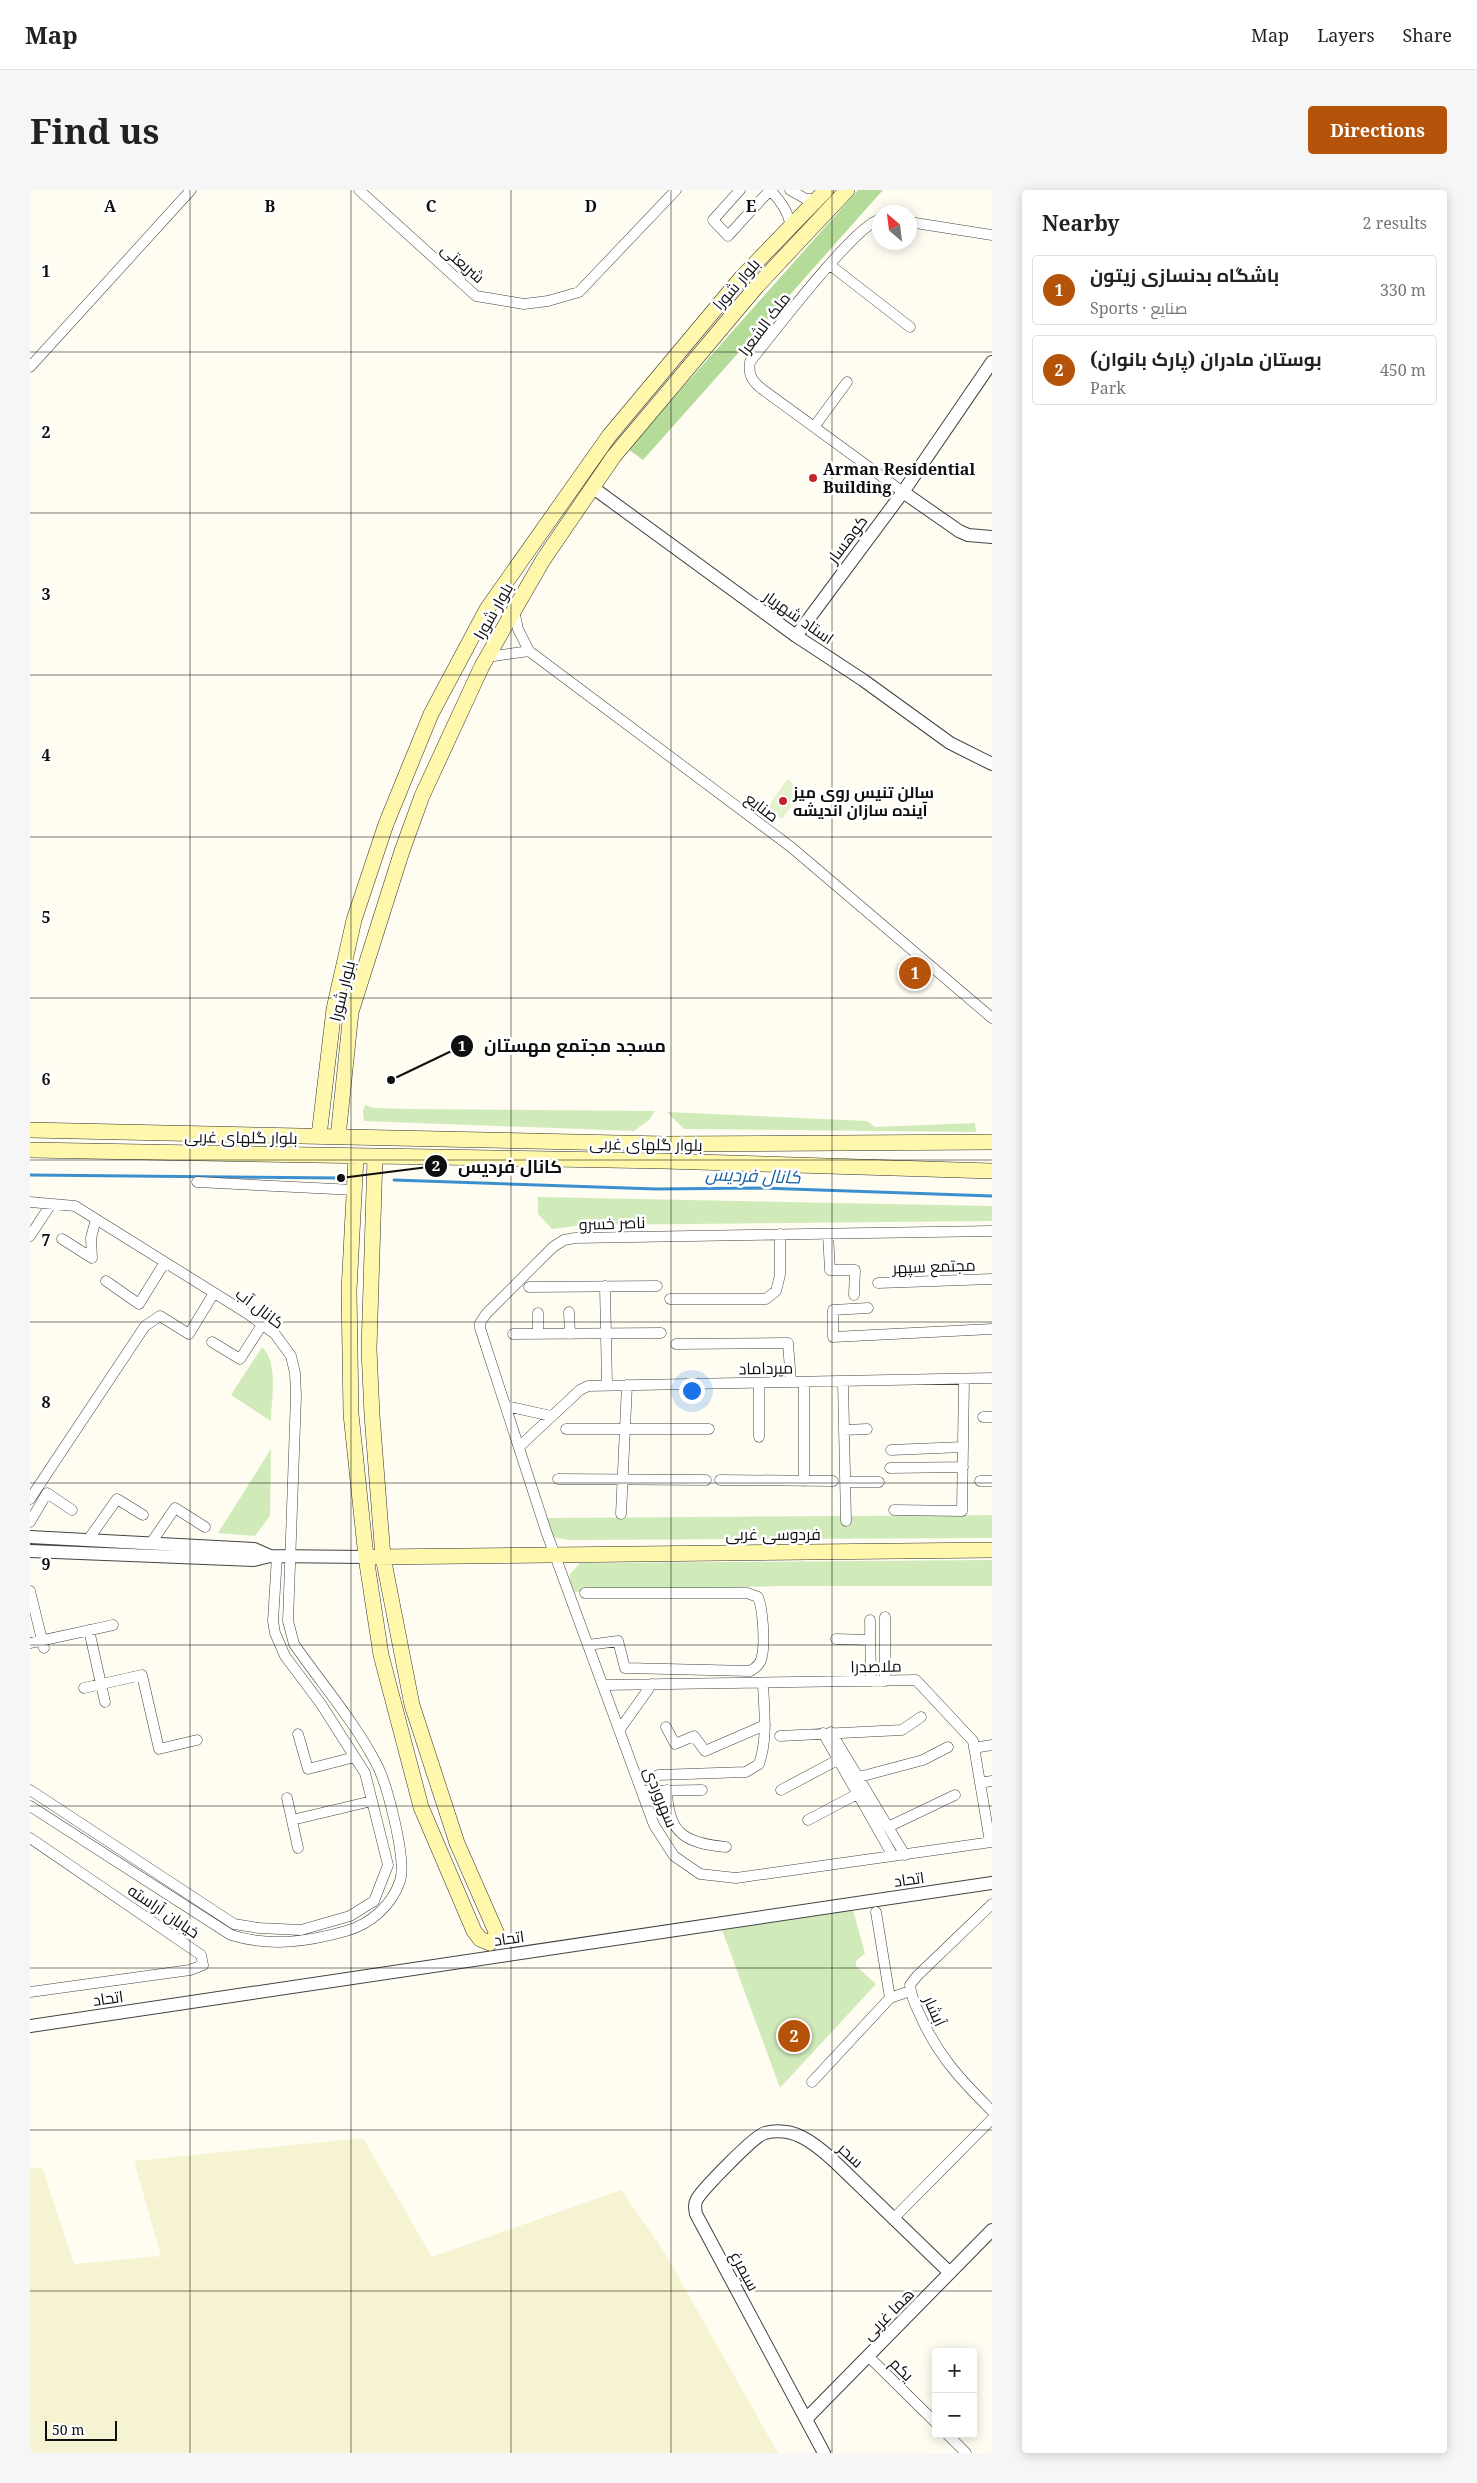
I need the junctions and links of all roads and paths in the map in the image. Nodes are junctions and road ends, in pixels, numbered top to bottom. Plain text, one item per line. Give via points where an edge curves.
1 (191, 190) edge
2 (359, 190) edge
3 (676, 190) edge
4 (740, 190) edge
5 (770, 190) edge
6 (790, 190) edge
7 (847, 190) edge
8 (821, 195) edge
9 (917, 223) edge
10 (872, 224) edge
11 (790, 227) junction
12 (992, 235) edge
13 (830, 266) junction
14 (910, 327) dead end
15 (992, 362) edge
16 (30, 367) edge
17 (847, 382) dead end
18 (814, 427) junction
19 (592, 486) junction
20 (903, 492) junction
21 (992, 537) edge
22 (513, 609) junction
23 (796, 636) junction
24 (529, 651) junction
25 (486, 657) junction
26 (992, 764) edge
27 (992, 1018) edge
28 (30, 1130) edge
29 (164, 1133) junction
30 (319, 1136) junction
31 (338, 1137) junction
32 (521, 1141) junction
33 (992, 1142) edge
34 (30, 1150) edge
35 (162, 1153) junction
36 (356, 1157) junction
37 (375, 1157) junction
38 (523, 1159) junction
39 (992, 1171) edge
40 (197, 1182) dead end
41 (355, 1190) junction
42 (373, 1192) junction
43 (30, 1202) edge
44 (52, 1204) junction
45 (96, 1219) junction
46 (992, 1231) edge
47 (780, 1234) junction
48 (828, 1234) junction
49 (30, 1236) edge
50 (62, 1239) dead end
51 (165, 1262) junction
52 (992, 1279) edge
53 (106, 1281) dead end
54 (878, 1284) dead end
55 (605, 1286) junction
56 (657, 1286) dead end
57 (529, 1287) dead end
58 (214, 1293) junction
59 (854, 1295) dead end
60 (670, 1299) dead end
61 (868, 1308) dead end
62 (569, 1312) dead end
63 (538, 1313) dead end
64 (262, 1325) junction
65 (992, 1329) edge
66 (660, 1333) dead end
67 (513, 1334) dead end
68 (538, 1334) junction
69 (570, 1334) junction
70 (606, 1334) junction
71 (212, 1342) dead end
72 (676, 1344) dead end
73 (992, 1378) edge
74 (964, 1379) junction
75 (843, 1381) junction
76 (791, 1382) junction
77 (804, 1382) junction
78 (759, 1383) junction
79 (607, 1385) junction
80 (626, 1385) junction
81 (506, 1406) junction
82 (551, 1416) junction
83 (709, 1429) dead end
84 (867, 1429) dead end
85 (566, 1430) dead end
86 (624, 1430) junction
87 (844, 1430) junction
88 (759, 1437) dead end
89 (520, 1446) junction
90 (963, 1447) junction
91 (891, 1450) dead end
92 (963, 1467) junction
93 (890, 1468) dead end
94 (558, 1479) dead end
95 (622, 1480) junction
96 (706, 1480) dead end
97 (720, 1480) dead end
98 (804, 1481) junction
99 (834, 1481) dead end
100 (980, 1481) dead end
101 (992, 1481) edge
102 (846, 1482) junction
103 (879, 1482) dead end
104 (30, 1499) edge
105 (72, 1510) dead end
106 (894, 1510) dead end
107 (621, 1514) dead end
108 (143, 1515) dead end
109 (846, 1521) dead end
110 (30, 1522) edge
111 (205, 1527) dead end
112 (30, 1536) edge
113 (88, 1540) junction
114 (151, 1544) junction
115 (992, 1550) edge
116 (30, 1552) edge
117 (554, 1554) junction
118 (274, 1556) junction
119 (291, 1556) junction
120 (366, 1557) junction
121 (383, 1557) junction
122 (30, 1591) edge
123 (585, 1593) dead end
124 (884, 1616) dead end
125 (870, 1620) dead end
126 (113, 1625) dead end
127 (89, 1630) junction
128 (836, 1639) dead end
129 (870, 1640) junction
130 (30, 1643) edge
131 (43, 1644) junction
132 (588, 1645) junction
133 (871, 1681) junction
134 (885, 1681) junction
135 (762, 1683) junction
136 (101, 1684) junction
137 (652, 1684) junction
138 (604, 1685) junction
139 (84, 1688) dead end
140 (105, 1702) dead end
141 (921, 1717) dead end
142 (765, 1725) junction
143 (666, 1727) dead end
144 (620, 1730) junction
145 (827, 1733) junction
146 (298, 1734) dead end
147 (780, 1736) dead end
148 (197, 1740) dead end
149 (992, 1745) edge
150 (948, 1747) dead end
151 (974, 1748) junction
152 (355, 1757) junction
153 (842, 1758) junction
154 (658, 1775) dead end
155 (858, 1778) junction
156 (992, 1781) edge
157 (980, 1783) junction
158 (30, 1790) edge
159 (642, 1790) junction
160 (668, 1790) junction
161 (702, 1790) dead end
162 (781, 1790) dead end
163 (862, 1792) junction
164 (955, 1795) dead end
165 (287, 1798) dead end
166 (987, 1798) edge
167 (372, 1801) junction
168 (30, 1806) edge
169 (292, 1820) junction
170 (808, 1820) dead end
171 (888, 1827) junction
172 (30, 1838) edge
173 (991, 1842) edge
174 (298, 1848) dead end
175 (726, 1848) dead end
176 (905, 1855) junction
177 (894, 1856) junction
178 (992, 1883) edge
179 (992, 1904) edge
180 (876, 1912) dead end
181 (910, 1991) junction
182 (30, 1992) edge
183 (890, 1998) junction
184 (30, 2026) edge
185 (812, 2082) dead end
186 (992, 2111) edge
187 (992, 2119) edge
188 (777, 2132) joint
189 (894, 2218) junction
190 (991, 2233) edge
191 (950, 2273) junction
192 (868, 2356) junction
193 (806, 2419) junction
194 (932, 2419) edge
195 (951, 2438) edge
196 (824, 2453) edge
197 (966, 2453) edge

1 - 16 street
2 - 3 street, شریعتی via 476,296 524,304 579,292
4 - 5 street via 713,220 728,236
5 - 11 street via 781,201 790,218
6 - 8 street via 806,199
7 - 19 main road, بلوار شورا via 757,286 635,429
8 - 11 main road, بلوار شورا
9 - 12 street
10 - 13 street, ملک الشعرا via 864,228
11 - 30 main road, بلوار شورا via 742,277 604,443 487,609 431,714 386,824 354,920 334,1009
13 - 14 street
13 - 18 street, ملک الشعرا via 750,362 748,372 762,389
15 - 20 street, کوهسار
17 - 18 street
18 - 20 street, ملک الشعرا
19 - 22 main road, بلوار شورا
19 - 23 street, استاد شهریار
20 - 21 street via 959,531
20 - 23 street, کوهسار
22 - 24 street
22 - 25 main road, بلوار شورا
23 - 26 street, استاد شهریار via 950,743
24 - 25 street
24 - 27 street, صنایع via 791,847
25 - 31 main road, بلوار شورا via 422,796 354,1003
28 - 29 main road, بلوار گلهای غربی
29 - 30 main road, بلوار گلهای غربی
29 - 35 main road via 155,1139 154,1145
30 - 31 main road, بلوار گلهای غربی
31 - 32 main road, بلوار گلهای غربی
32 - 33 main road, بلوار گلهای غربی via 664,1144
32 - 38 main road via 529,1150
34 - 35 main road, بلوار گلهای غربی
35 - 36 main road, بلوار گلهای غربی
36 - 37 main road, بلوار گلهای غربی
36 - 41 main road
37 - 38 main road, بلوار گلهای غربی
37 - 42 main road
38 - 39 main road, بلوار گلهای غربی
40 - 41 street
41 - 42 main road via 365,1185
41 - 120 main road via 349,1291 351,1414
42 - 121 main road via 369,1349
43 - 44 street, کانال آب
44 - 45 street, کانال آب via 75,1206
44 - 49 street
45 - 50 street via 91,1238 92,1258
45 - 51 street, کانال آب
46 - 48 street, ناصر خسرو
47 - 48 street, ناصر خسرو
47 - 60 street via 780,1275 776,1292 766,1299
47 - 81 street, ناصر خسرو via 564,1240 553,1247 486,1314 480,1324
48 - 59 street via 830,1270 854,1270
51 - 53 street via 139,1304
51 - 58 street, کانال آب
52 - 54 street, مجتمع سپهر
55 - 56 street
55 - 57 street
55 - 70 street
58 - 64 street, کانال آب
58 - 104 street via 189,1334 160,1316 145,1326
61 - 65 street via 832,1310 833,1337
62 - 69 street
63 - 68 street
64 - 71 street via 240,1359
64 - 119 street, کانال آب via 275,1334 290,1356 295,1373
66 - 70 street
67 - 68 street
68 - 69 street
69 - 70 street
70 - 79 street
72 - 76 street via 788,1342
73 - 74 street, میرداماد
74 - 75 street, میرداماد
74 - 90 street
75 - 77 street, میرداماد
75 - 87 street
76 - 77 street, میرداماد
76 - 78 street, میرداماد
77 - 98 street
78 - 80 street, میرداماد
78 - 88 street
79 - 80 street, میرداماد
79 - 82 street, میرداماد via 580,1390
80 - 86 street
81 - 82 street
81 - 89 street, ناصر خسرو
82 - 89 street, میرداماد
83 - 86 street
84 - 87 street
85 - 86 street
86 - 95 street
87 - 102 street
89 - 117 street, ناصر خسرو
90 - 91 street
90 - 92 street
92 - 93 street
92 - 106 street via 962,1511
94 - 95 street
95 - 96 street
95 - 107 street
97 - 98 street
98 - 99 street
100 - 101 street
102 - 103 street
102 - 109 street
105 - 110 street via 47,1493
108 - 113 street via 116,1499
111 - 114 street via 174,1508
112 - 113 street
113 - 114 street
114 - 118 street via 254,1549
115 - 117 main road, فردوسی غربی
116 - 118 street via 254,1560
117 - 121 main road, فردوسی غربی
117 - 132 street, سهروردی
118 - 119 street
118 - 152 street via 273,1622 279,1644
119 - 120 street
119 - 168 street, کانال آب via 288,1621 294,1644 364,1742 377,1765 392,1810 401,1879 391,1901 372,1918 351,1930 298,1942 274,1944 251,1941 231,1935
120 - 121 main road, فردوسی غربی
120 - 121 main road via 381,1655 421,1807 474,1931 480,1939 490,1943 497,1934 494,1923 457,1843 412,1705
122 - 131 street
123 - 132 street via 747,1593 758,1597 761,1605 762,1657 758,1666 750,1671 625,1668 618,1641
124 - 134 street
125 - 129 street
126 - 127 street
127 - 131 street
127 - 136 street
128 - 129 street
129 - 133 street
130 - 131 street
132 - 138 street, سهروردی
133 - 134 street, ملاصدرا
133 - 135 street, ملاصدرا
134 - 151 street, ملاصدرا via 916,1680 972,1741
135 - 137 street, ملاصدرا
135 - 142 street
136 - 139 street
136 - 140 street
136 - 148 street via 142,1675 159,1749
137 - 138 street, ملاصدرا
137 - 144 street
138 - 144 street, سهروردی
141 - 145 street via 902,1730
142 - 143 street via 705,1751 694,1736 675,1744
142 - 154 street via 759,1764 746,1772
144 - 159 street, سهروردی
145 - 147 street
145 - 153 street
146 - 152 street via 308,1769
149 - 151 street
150 - 155 street via 923,1760
151 - 157 street, ملاصدرا
152 - 167 street via 365,1772
153 - 155 street
153 - 162 street
153 - 163 street
155 - 163 street
156 - 157 street
157 - 166 street, ملاصدرا
158 - 167 street via 234,1924 300,1930 350,1916 374,1901 388,1864
159 - 160 street
159 - 177 street, سهروردی via 662,1840 674,1856 700,1874 736,1878
160 - 161 street
160 - 175 street via 672,1823 682,1836 697,1844
163 - 170 street
163 - 171 street
163 - 177 street
164 - 171 street
165 - 169 street
166 - 173 street, ملاصدرا
167 - 169 street
169 - 174 street
171 - 176 street
172 - 182 street, خیابان آراسته via 201,1954 203,1965 190,1970
173 - 176 street, سهروردی
176 - 177 street, سهروردی
178 - 184 street, اتحاد
179 - 181 street, آبشار via 917,1976 910,1985
180 - 183 street
181 - 183 street
181 - 186 street, آبشار via 937,2051 951,2070
183 - 185 street
187 - 189 street
188 - 189 street, سحر via 799,2135 816,2145
188 - 193 street, سیمرغ via 757,2136 694,2206
189 - 191 street, سحر
190 - 191 street, هما غربی
191 - 192 street, هما غربی
192 - 193 street, هما غربی
192 - 194 street, یکم
193 - 196 street, سیمرغ
195 - 197 street

